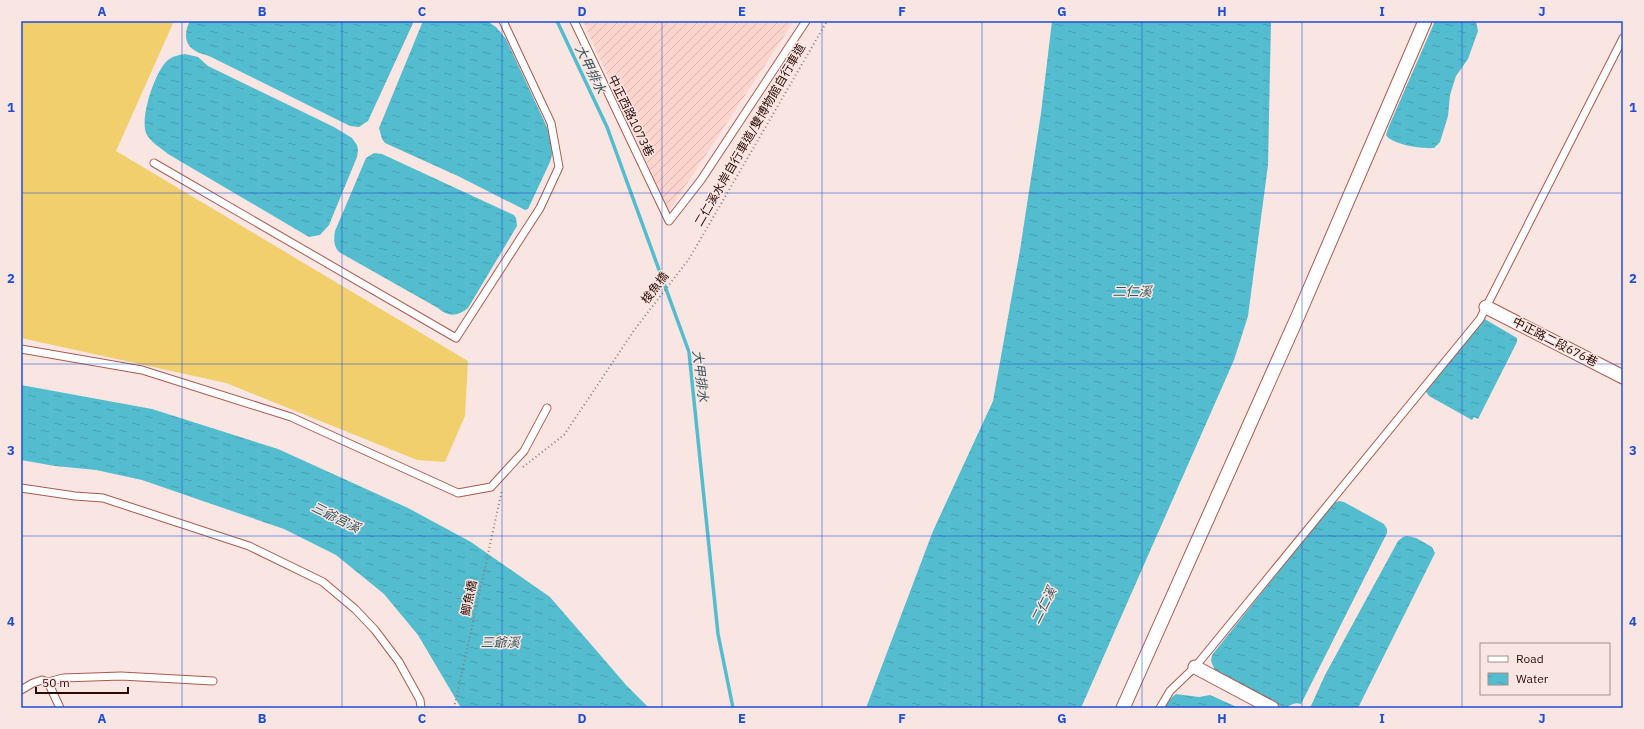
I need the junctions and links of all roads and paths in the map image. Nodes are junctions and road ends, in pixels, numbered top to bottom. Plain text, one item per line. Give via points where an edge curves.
1 (503, 21) edge
2 (574, 21) edge
3 (806, 21) edge
4 (827, 21) edge
5 (1425, 21) edge
6 (1623, 38) edge
7 (154, 163) dead end
8 (689, 259) joint
9 (1486, 307) junction
10 (21, 349) edge
11 (1623, 377) edge
12 (547, 408) dead end
13 (522, 468) dead end
14 (21, 488) edge
15 (503, 488) dead end
16 (1195, 667) junction
17 (48, 682) junction
18 (213, 682) dead end
19 (21, 690) edge
20 (60, 708) edge
21 (422, 708) edge
22 (454, 708) edge
23 (1123, 708) edge
24 (1160, 708) edge
25 (1272, 708) edge

1 - 7 lane via 551,123 559,167 540,208 456,338
2 - 3 lane, 中正西路1073巷 via 669,221 701,180
4 - 8 path, 二仁溪水岸自行車道/雙博物館自行車道
5 - 23 street via 1298,316
6 - 9 lane
8 - 13 path, 梭魚橋 via 635,329 564,435
9 - 11 street, 中正路二段676巷
9 - 16 lane via 1480,319
10 - 12 lane via 142,370 291,417 458,493 491,487 524,451
14 - 21 lane via 103,498 249,546 323,582 375,630 399,662
15 - 22 path, 鯽魚橋
16 - 24 lane via 1170,692
16 - 25 street
17 - 18 lane via 63,678 121,676
17 - 19 lane via 42,680
17 - 20 lane

